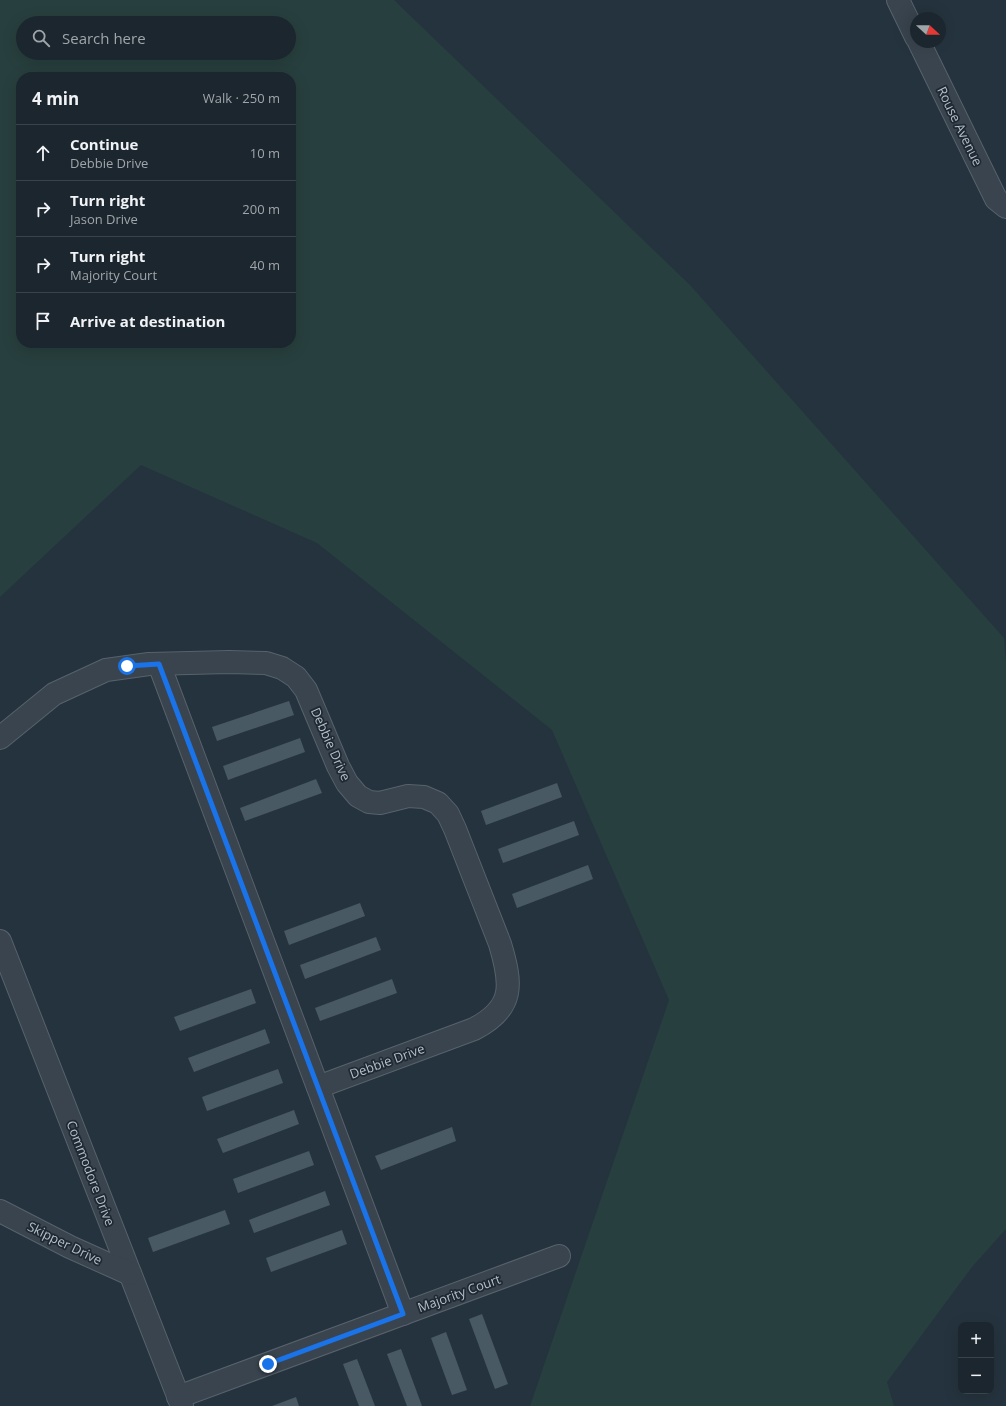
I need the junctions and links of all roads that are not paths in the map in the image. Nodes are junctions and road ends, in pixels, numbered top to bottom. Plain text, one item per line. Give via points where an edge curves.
1 (898, 0) edge
2 (910, 25) edge
3 (922, 48) edge
4 (1006, 207) edge
5 (159, 664) junction
6 (0, 738) edge
7 (0, 941) edge
8 (318, 1087) junction
9 (0, 1211) edge
10 (559, 1256) dead end
11 (130, 1274) junction
12 (403, 1314) junction
13 (180, 1402) edge

1 - 2 street
3 - 4 street, Rouse Avenue via 996,199
5 - 6 street, Debbie Drive via 106,670 74,683 54,694
5 - 8 street
5 - 8 street, Debbie Drive via 248,662 290,671 306,690 338,766 358,796 369,802 380,803 408,796 424,797 438,803 455,829 485,905 504,957 508,981 506,998 499,1011 488,1022 474,1029
7 - 11 street, Commodore Drive
8 - 12 street
9 - 11 street, Skipper Drive
10 - 12 street, Majority Court
11 - 13 street, Commodore Drive
12 - 13 street, Majority Court

